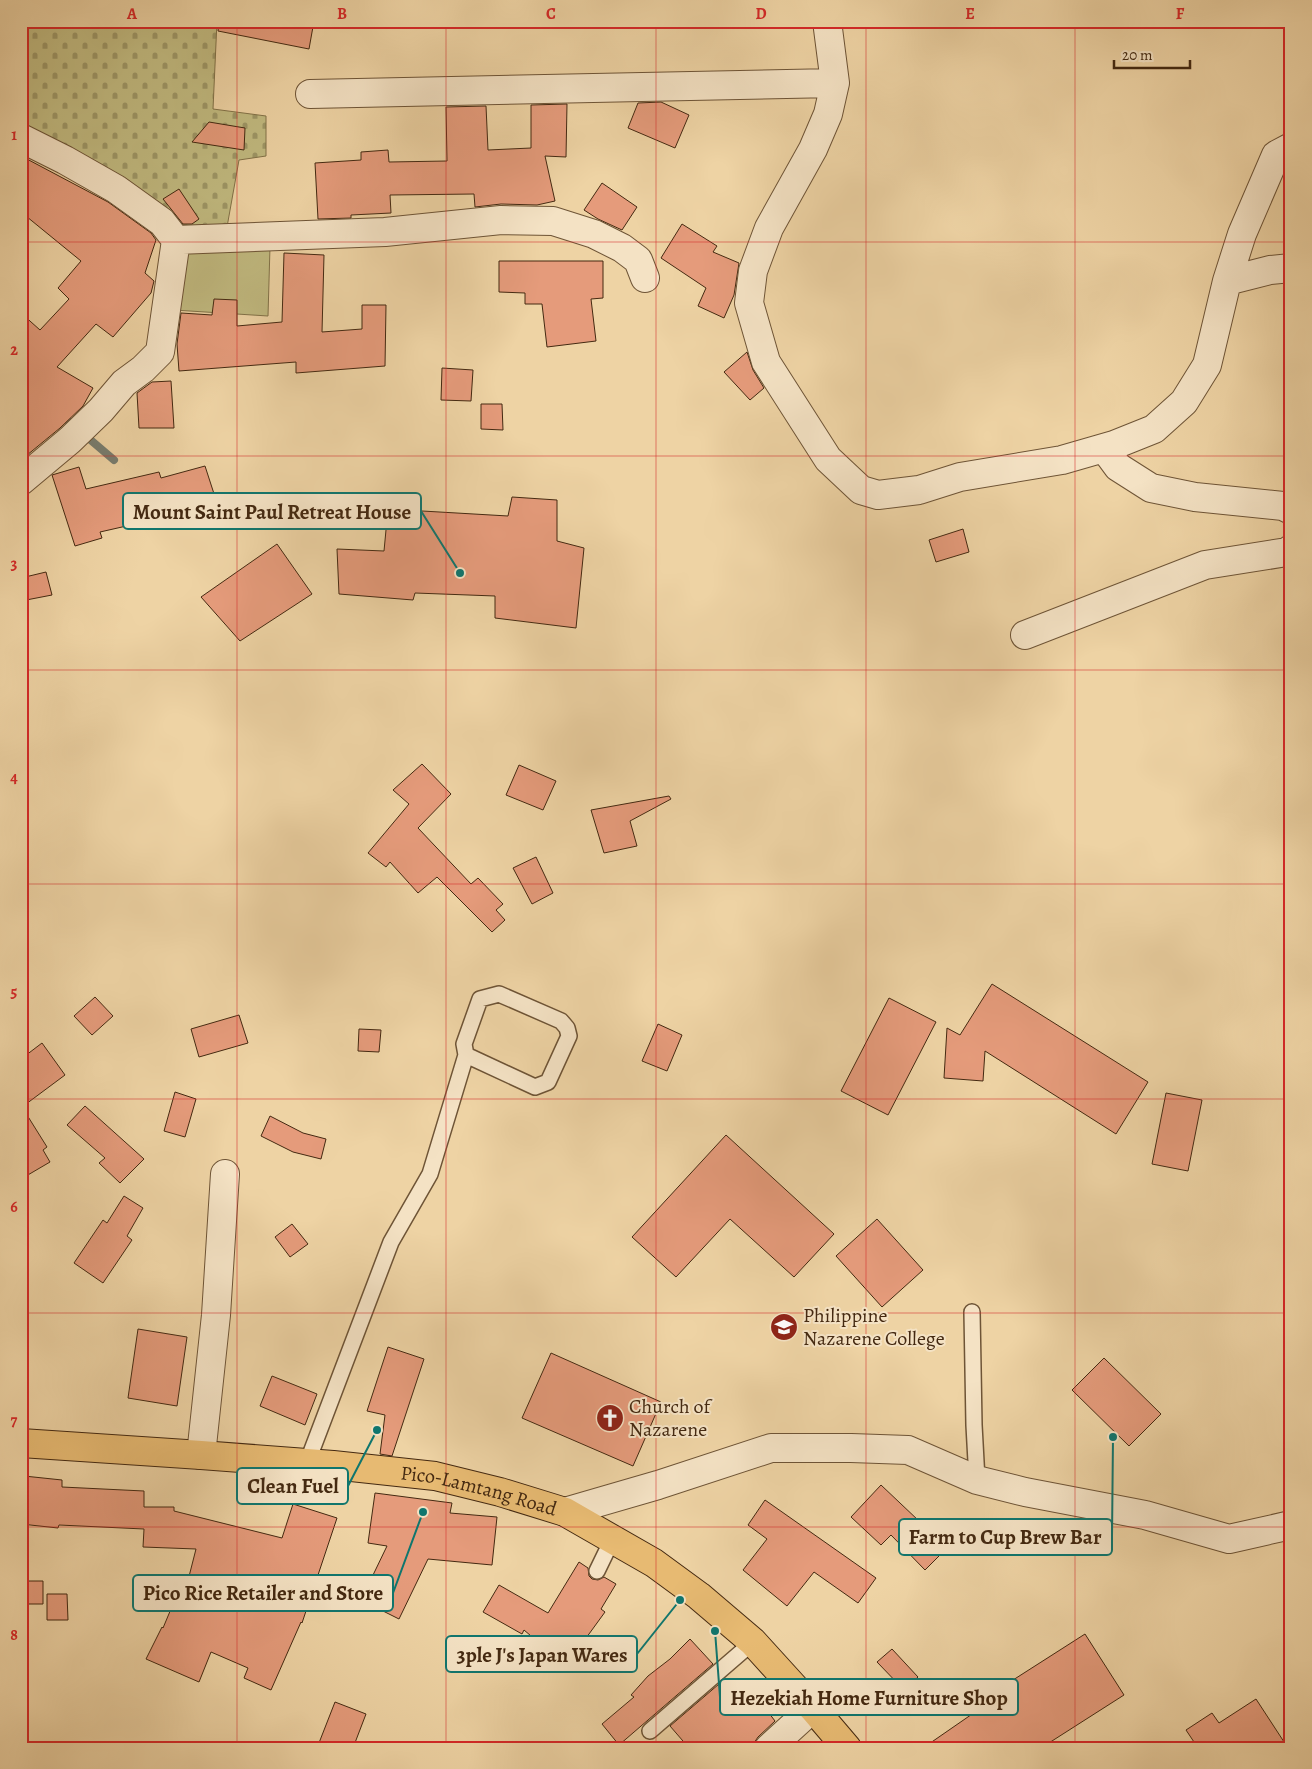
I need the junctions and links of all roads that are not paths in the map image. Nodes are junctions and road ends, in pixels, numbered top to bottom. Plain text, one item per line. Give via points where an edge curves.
1 (826, 21) edge
2 (835, 83) junction
3 (310, 94) dead end
4 (21, 138) edge
5 (1291, 147) edge
6 (176, 240) junction
7 (1291, 268) edge
8 (645, 278) dead end
9 (1227, 281) junction
10 (1104, 448) junction
11 (21, 481) edge
12 (1291, 510) edge
13 (1291, 549) edge
14 (1025, 635) dead end
15 (466, 1055) junction
16 (224, 1174) dead end
17 (972, 1312) dead end
18 (21, 1443) edge
19 (201, 1455) junction
20 (307, 1463) junction
21 (977, 1480) junction
22 (565, 1512) junction
23 (1291, 1525) edge
24 (613, 1538) junction
25 (596, 1571) dead end
26 (752, 1642) junction
27 (813, 1708) junction
28 (650, 1731) dead end
29 (769, 1748) edge
30 (847, 1748) edge

1 - 2 street
2 - 3 street
2 - 10 street via 828,114 814,149 769,228 753,271 749,303 766,362 828,459 862,490 878,495 919,490 960,477 1062,460
4 - 6 street via 116,189 162,222
5 - 9 street via 1276,155 1242,234
6 - 8 street via 384,232 501,220 553,221 594,234 622,248 638,260
6 - 11 street via 160,352 124,383 80,431
7 - 9 street
9 - 10 street via 1207,365 1184,402 1154,430
10 - 12 street via 1118,467 1151,488 1195,497 1283,506
13 - 14 street via 1205,565
15 - 15 lane via 464,1044 480,999 499,994 561,1020 569,1036 548,1082 535,1087
15 - 20 lane via 430,1174 391,1242
16 - 19 street via 216,1315
17 - 21 lane
18 - 19 main road, Pico-Lamtang Road
19 - 20 main road, Pico-Lamtang Road
20 - 22 main road, Pico-Lamtang Road via 435,1476
21 - 22 street via 908,1450 771,1448
21 - 23 street via 1145,1515 1229,1539
22 - 24 main road, Pico-Lamtang Road
24 - 25 lane
24 - 26 main road, Pico-Lamtang Road via 699,1596
26 - 27 main road, Pico-Lamtang Road
26 - 28 lane
27 - 29 street
27 - 30 main road, Pico-Lamtang Road

